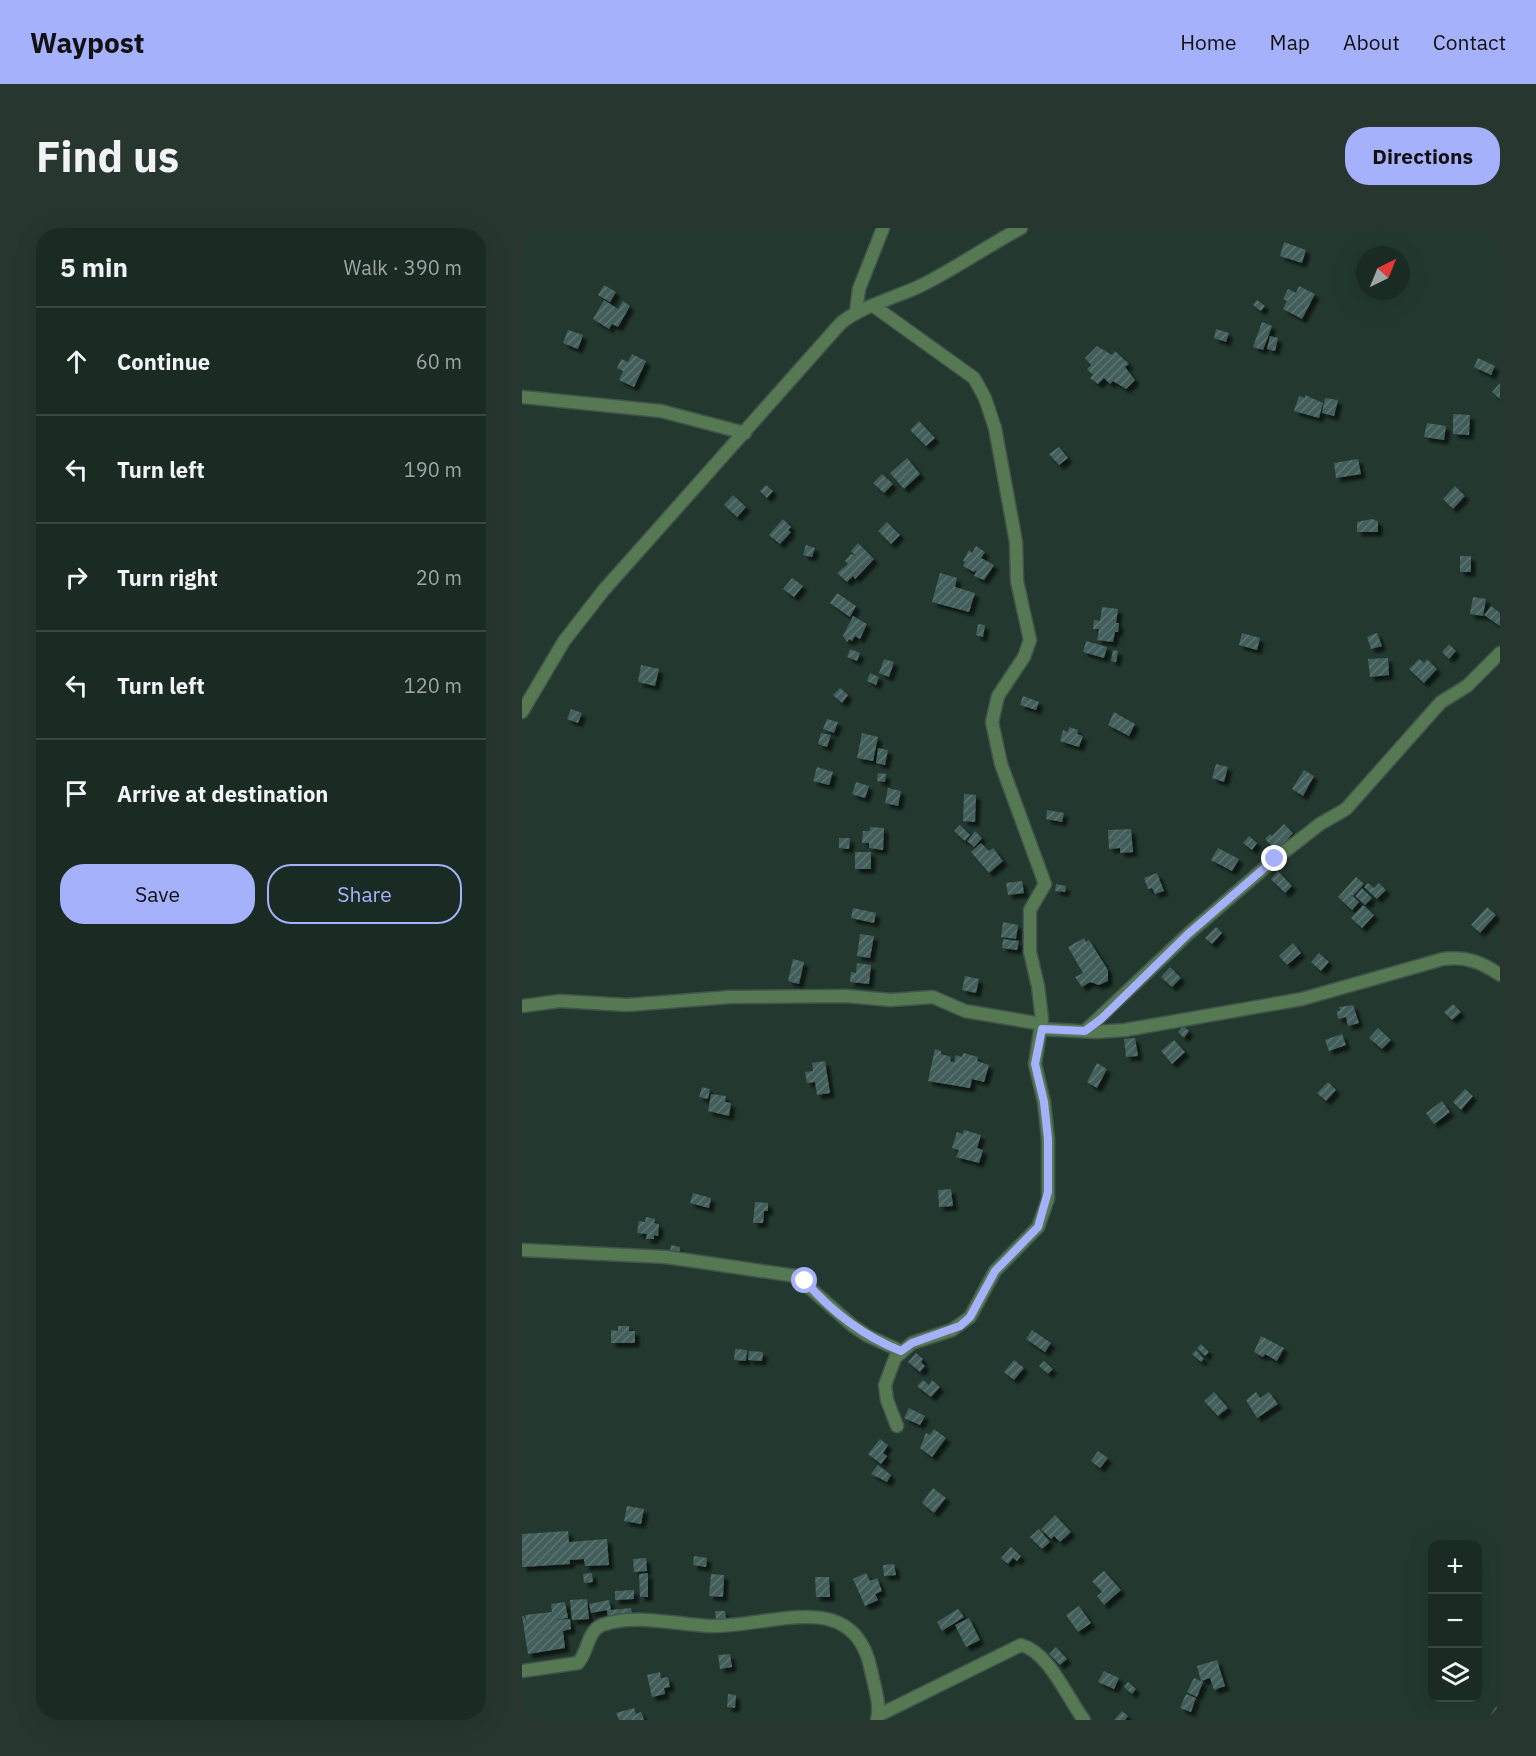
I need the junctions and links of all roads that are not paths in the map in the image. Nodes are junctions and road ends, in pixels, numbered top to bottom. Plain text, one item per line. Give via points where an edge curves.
1 (883, 228) edge
2 (1021, 228) edge
3 (875, 307) junction
4 (856, 312) junction
5 (522, 397) edge
6 (745, 433) junction
7 (1500, 653) edge
8 (522, 712) edge
9 (1500, 975) edge
10 (522, 1006) edge
11 (1042, 1026) junction
12 (1085, 1031) junction
13 (522, 1250) edge
14 (901, 1351) junction
15 (897, 1426) dead end
16 (522, 1671) edge
17 (1500, 1713) edge
18 (878, 1717) edge
19 (1084, 1720) edge
20 (1496, 1720) edge

1 - 4 street via 859,289
2 - 3 street via 922,285
3 - 4 street
3 - 11 street via 974,378 995,428 1016,542 1017,581 1030,640 1024,657 998,696 992,722 1000,764 1044,880 1043,890 1030,910 1030,952
4 - 6 street via 840,324
5 - 6 street via 661,411
6 - 8 street via 603,591 564,641
7 - 12 street via 1467,686 1441,702 1346,808 1275,859
9 - 12 street via 1476,961 1457,957 1302,999 1125,1030
10 - 11 street via 560,1001 627,1005 730,997 933,998 964,1011
11 - 12 street
11 - 14 street via 1035,1064 1047,1128 1048,1192 1038,1227 995,1271 970,1317 960,1326 912,1343
13 - 14 street via 666,1257 796,1276 853,1326
14 - 15 street via 885,1386 886,1400
16 - 18 street via 578,1663 594,1632 602,1625 635,1621 733,1626 815,1617 844,1626 862,1641 868,1654
17 - 20 street
18 - 19 street via 1021,1646 1041,1658

